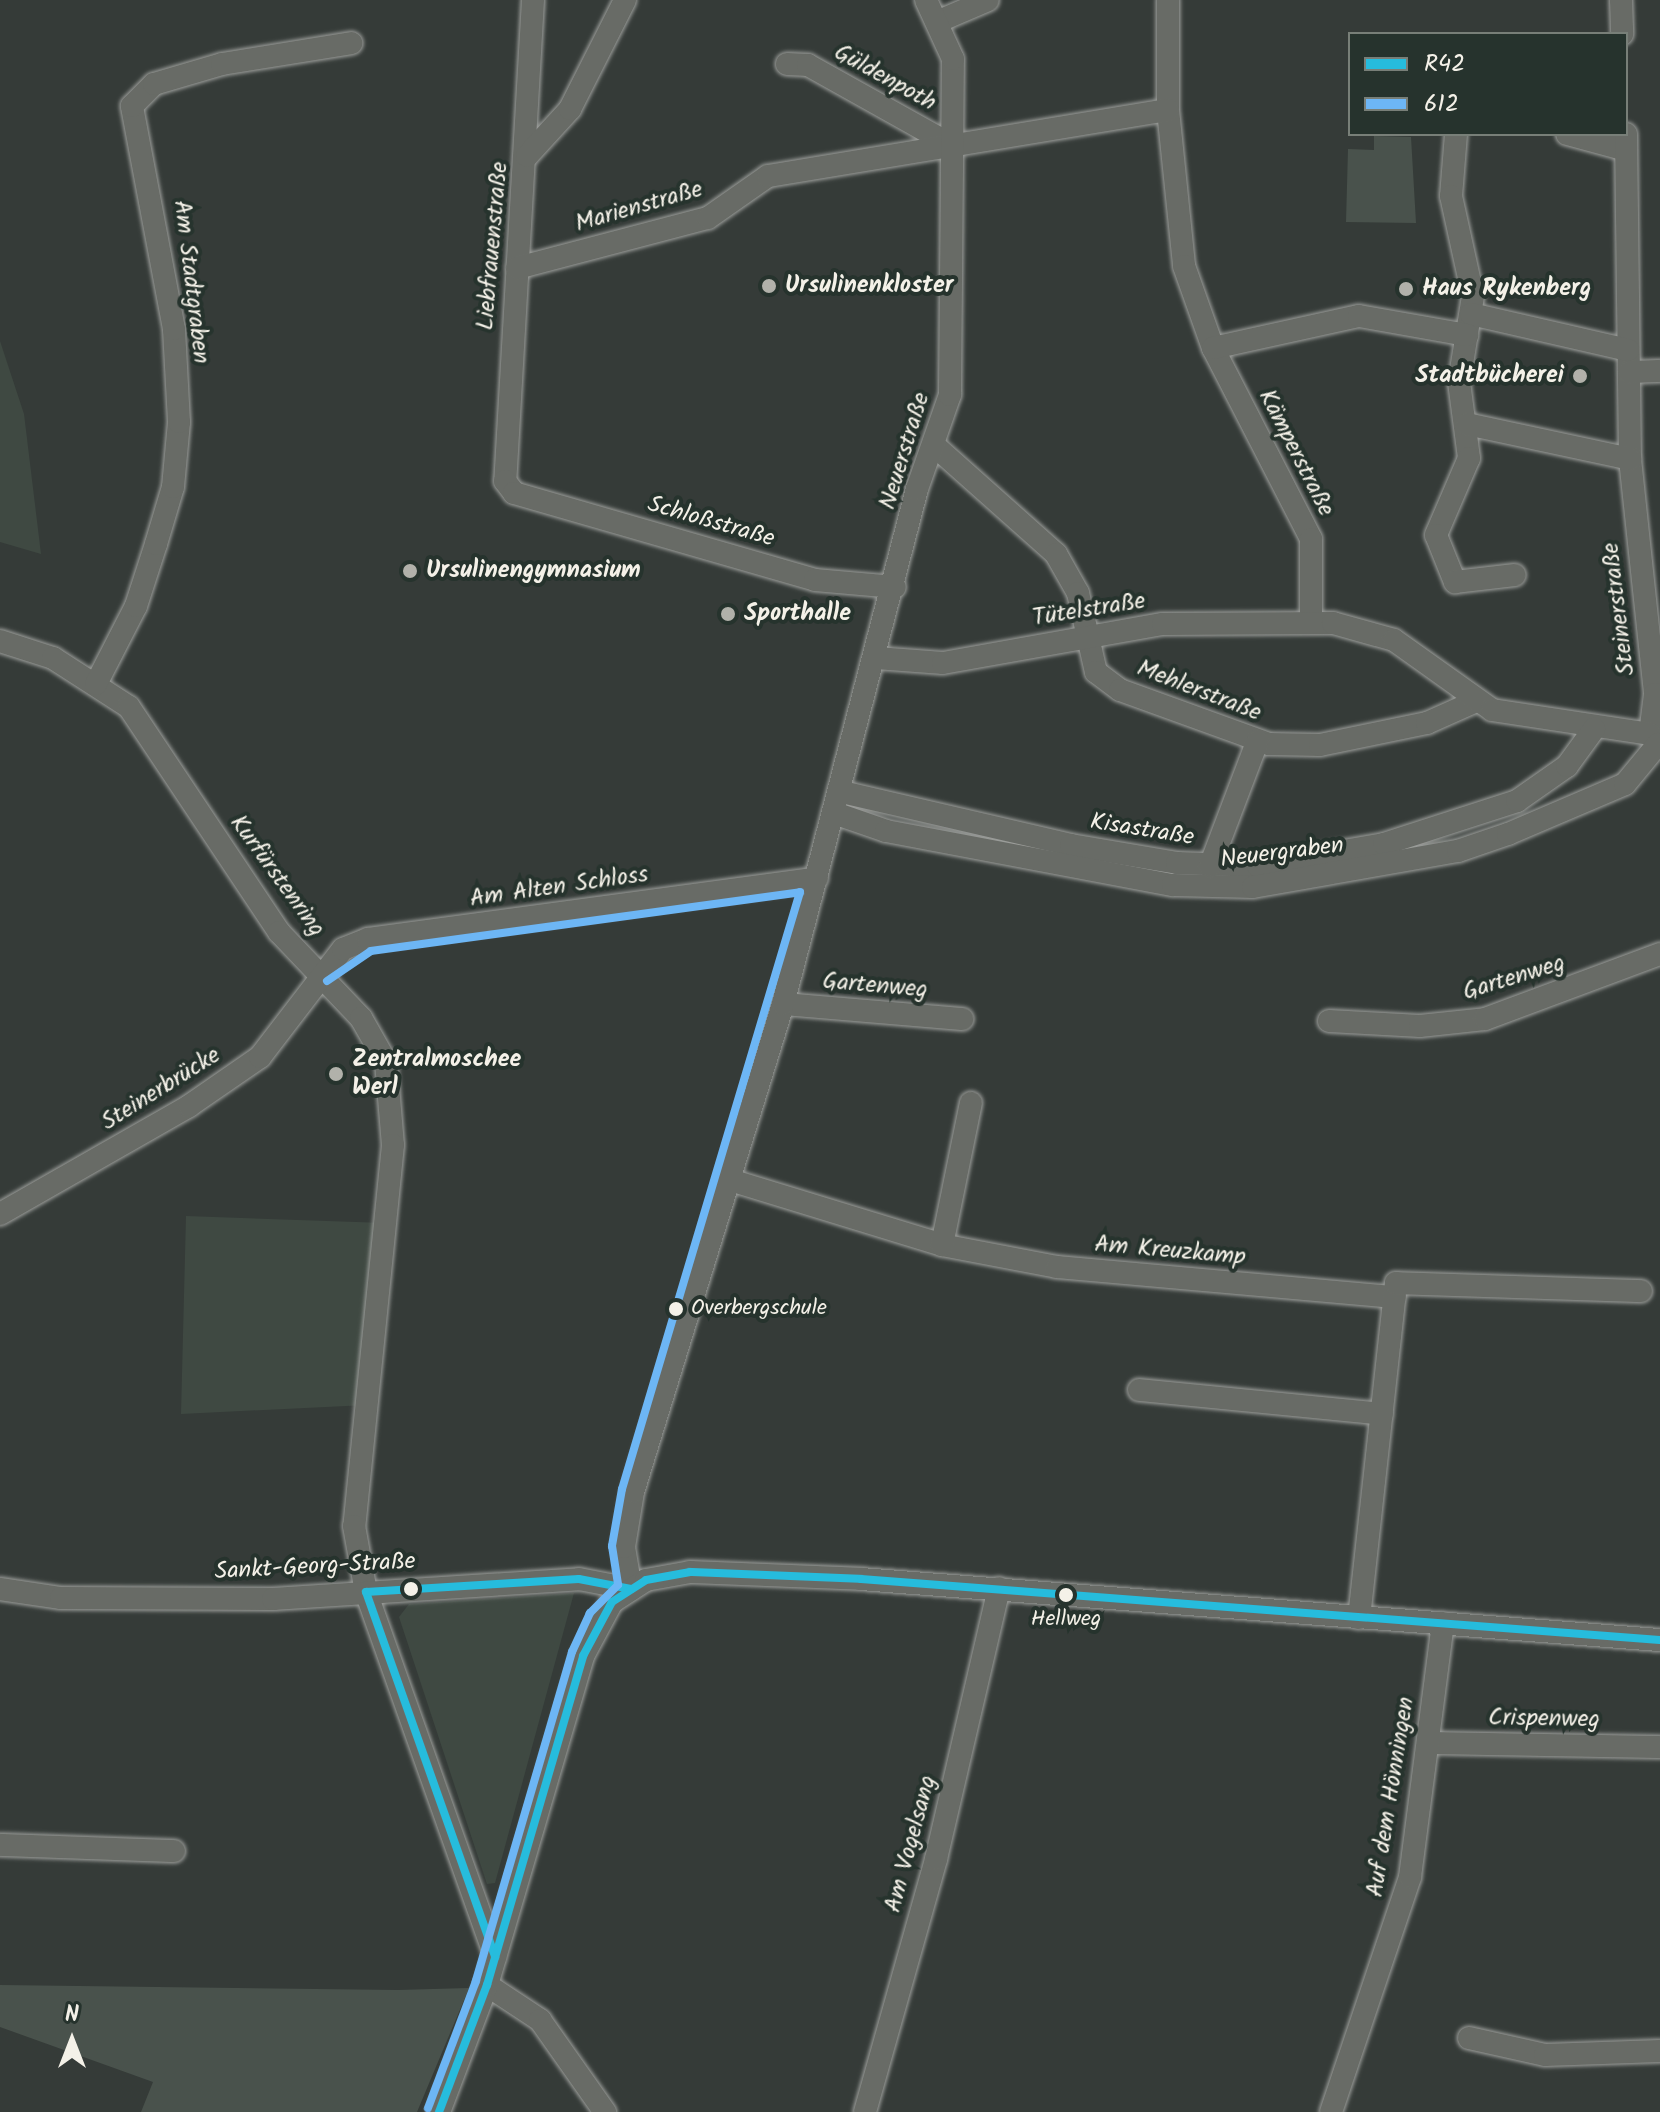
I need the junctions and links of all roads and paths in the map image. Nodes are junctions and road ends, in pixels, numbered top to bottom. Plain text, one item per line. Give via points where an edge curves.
1 (533, 0) edge
2 (625, 0) edge
3 (926, 0) edge
4 (988, 0) edge
5 (1168, 0) edge
6 (1621, 0) edge
7 (939, 21) junction
8 (1622, 32) edge
9 (351, 43) dead end
10 (787, 64) dead end
11 (1168, 110) junction
12 (1456, 136) edge
13 (1582, 136) edge
14 (1626, 142) edge
15 (955, 147) junction
16 (527, 156) junction
17 (517, 268) junction
18 (1469, 324) junction
19 (1213, 348) junction
20 (1628, 361) junction
21 (1660, 371) edge
22 (1467, 424) junction
23 (936, 447) junction
24 (1630, 459) junction
25 (514, 493) joint
26 (1515, 575) dead end
27 (895, 587) junction
28 (1311, 621) junction
29 (1090, 632) junction
30 (0, 641) edge
31 (876, 658) junction
32 (96, 684) junction
33 (1474, 702) junction
34 (1594, 729) junction
35 (1657, 738) edge
36 (1257, 742) junction
37 (839, 803) junction
38 (1210, 866) junction
39 (817, 878) junction
40 (1660, 954) edge
41 (319, 973) junction
42 (783, 1004) junction
43 (962, 1019) dead end
44 (1329, 1021) dead end
45 (971, 1103) dead end
46 (730, 1180) junction
47 (0, 1214) edge
48 (942, 1245) junction
49 (1395, 1290) junction
50 (1641, 1291) dead end
51 (1139, 1390) dead end
52 (1382, 1414) junction
53 (999, 1588) junction
54 (0, 1589) edge
55 (631, 1589) junction
56 (366, 1592) junction
57 (1359, 1618) junction
58 (1443, 1623) junction
59 (1660, 1640) edge
60 (1428, 1743) junction
61 (1660, 1747) edge
62 (0, 1845) edge
63 (174, 1851) dead end
64 (495, 1957) junction
65 (487, 1985) junction
66 (1469, 2038) dead end
67 (1660, 2051) edge
68 (439, 2112) edge
69 (605, 2112) edge
70 (865, 2112) edge
71 (1331, 2112) edge

1 - 16 street, Liebfrauenstraße
2 - 16 street via 570,109
3 - 7 street, Neuerstraße
4 - 7 street
5 - 11 street, Kämperstraße
6 - 8 street
7 - 15 street, Neuerstraße via 953,59
9 - 32 street, Am Stadtgraben via 222,64 154,84 132,106 174,329 179,422 173,487 156,544 136,606
10 - 15 street, Güldenpoth via 808,65
11 - 15 street
11 - 19 street, Kämperstraße via 1184,266
12 - 18 street via 1451,196 1472,283
13 - 14 street
14 - 20 street, Steinerstraße
15 - 17 street, Marienstraße via 768,176 708,218
15 - 23 street, Neuerstraße via 953,370
16 - 17 street, Liebfrauenstraße
17 - 25 street, Liebfrauenstraße via 502,467
18 - 19 street via 1359,316
18 - 20 street
18 - 22 street via 1459,382
19 - 28 street, Kämperstraße via 1311,539
20 - 21 street
20 - 24 street, Steinerstraße
22 - 24 street
22 - 26 street via 1469,469 1437,528 1442,559 1460,584
23 - 27 street, Neuerstraße via 917,489
23 - 29 street, Mehlerstraße via 1056,554
24 - 35 street, Steinerstraße
25 - 27 street, Schloßstraße via 815,580
27 - 31 street, Neuerstraße
28 - 29 street, Tütelstraße
28 - 33 street via 1394,640
29 - 31 street, Tütelstraße via 943,663
29 - 36 street, Mehlerstraße via 1096,672 1120,690
30 - 32 street, Kurfürstenring via 53,658
31 - 37 street, Neuerstraße
32 - 41 street, Kurfürstenring via 146,727 240,877
33 - 34 street
33 - 36 street, Mehlerstraße via 1427,723 1320,745
34 - 35 street
34 - 38 street, Kisastraße via 1567,766 1517,801 1333,856
35 - 37 street, Neuergraben via 1625,784 1508,834 1458,851 1253,887 1173,885 886,831
36 - 38 street
37 - 38 street, Kisastraße
37 - 39 street, Neuerstraße
39 - 41 street, Am Alten Schloss via 368,939 343,949
39 - 42 street, Neuerstraße
40 - 44 street, Gartenweg via 1485,1019 1420,1026
41 - 47 street, Steinerbrücke via 260,1057 189,1106
41 - 56 street, Kurfürstenring via 376,1038 393,1103 354,1526
42 - 43 street, Gartenweg
42 - 46 street, Neuerstraße
45 - 48 street
46 - 48 street, Am Kreuzkamp
46 - 55 street, Neuerstraße via 626,1520
48 - 49 street, Am Kreuzkamp via 1057,1267
49 - 50 street, Am Kreuzkamp
49 - 52 street
51 - 52 street
52 - 57 street
53 - 55 street via 690,1572
53 - 57 street
53 - 70 street, Am Vogelsang via 936,1859
54 - 56 street, Sankt-Georg-Straße via 61,1598 258,1599
55 - 56 street, Sankt-Georg-Straße via 579,1579
55 - 64 street via 600,1620 583,1656
56 - 64 street, Kurfürstenring
57 - 58 street
58 - 59 street
58 - 60 street, Auf dem Hönningen
60 - 61 street, Crispenweg
60 - 71 street, Auf dem Hönningen via 1410,1877
62 - 63 street
64 - 65 street
65 - 68 street
65 - 69 street via 540,2020
66 - 67 street via 1545,2055

